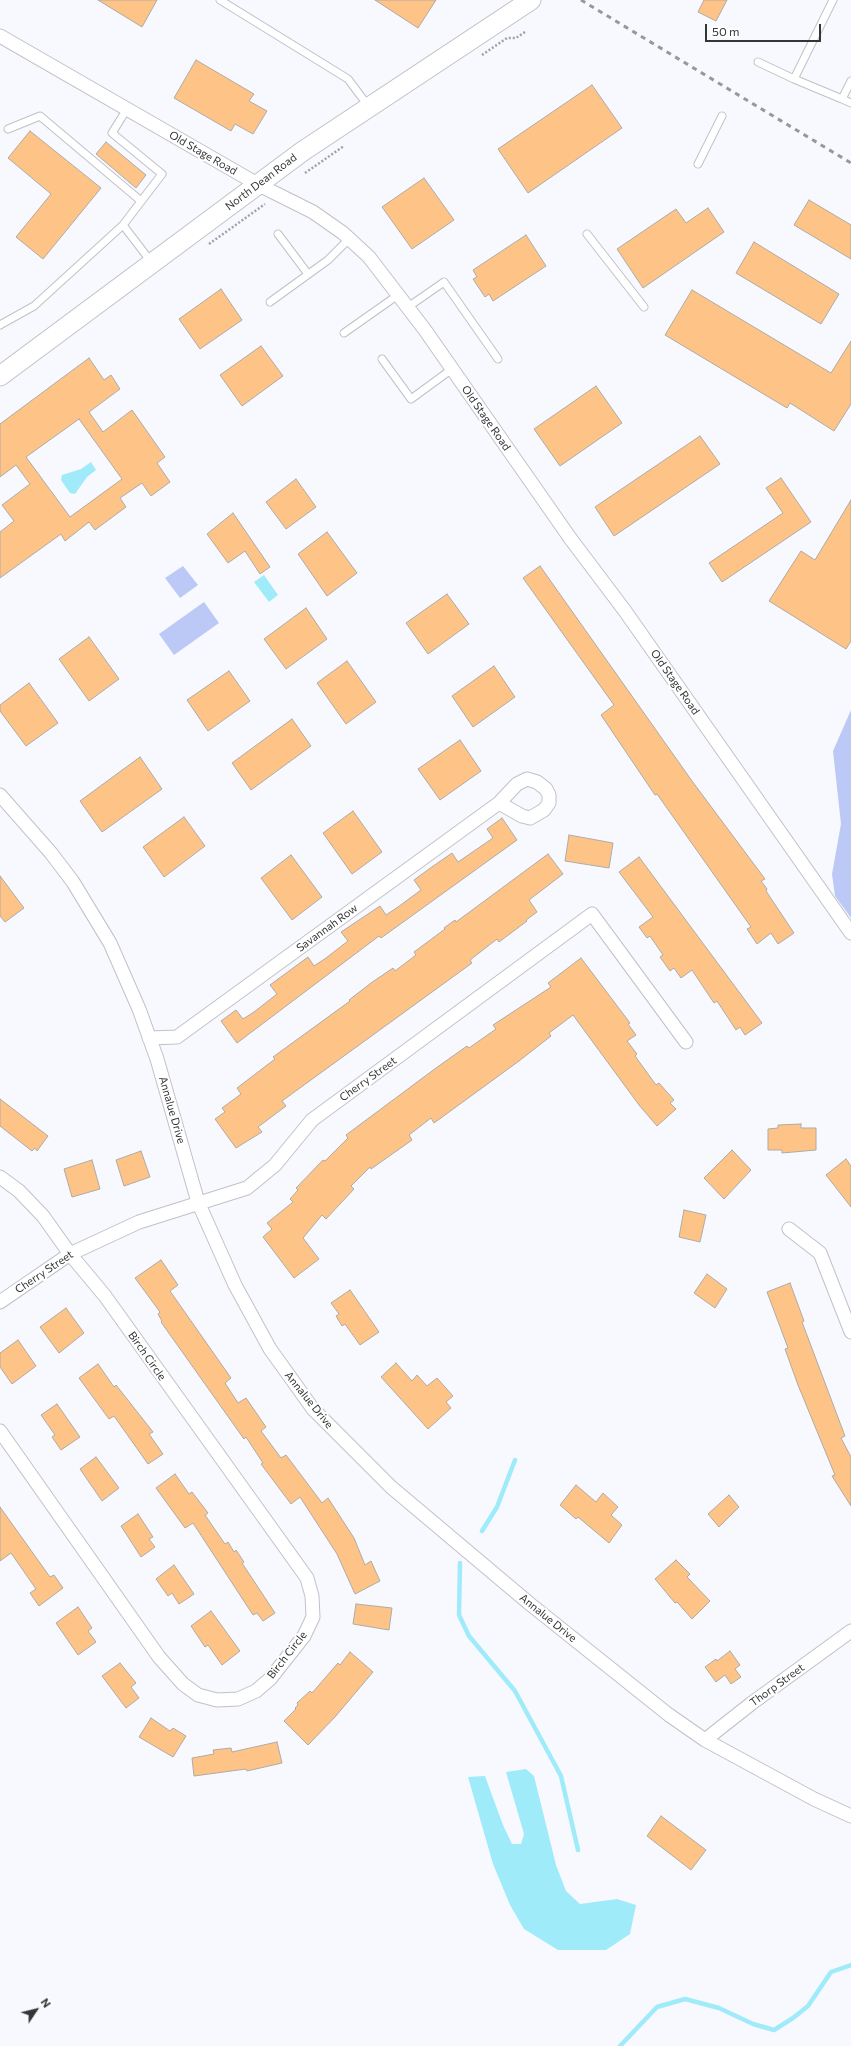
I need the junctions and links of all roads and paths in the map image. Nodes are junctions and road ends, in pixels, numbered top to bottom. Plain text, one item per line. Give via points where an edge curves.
1 (220, 0) edge
2 (531, 0) edge
3 (833, 0) edge
4 (525, 32) dead end
5 (0, 36) edge
6 (481, 56) dead end
7 (758, 62) dead end
8 (794, 79) junction
9 (851, 82) edge
10 (842, 99) junction
11 (851, 103) edge
12 (369, 107) junction
13 (127, 109) junction
14 (722, 116) dead end
15 (8, 129) dead end
16 (346, 145) dead end
17 (698, 164) dead end
18 (301, 176) dead end
19 (259, 185) junction
20 (278, 194) junction
21 (141, 201) junction
22 (123, 225) junction
23 (278, 234) dead end
24 (587, 234) dead end
25 (349, 239) junction
26 (204, 248) dead end
27 (152, 264) junction
28 (308, 274) junction
29 (398, 295) junction
30 (270, 302) dead end
31 (644, 307) dead end
32 (408, 308) junction
33 (0, 325) edge
34 (344, 333) dead end
35 (382, 359) dead end
36 (498, 359) dead end
37 (452, 369) junction
38 (0, 376) edge
39 (0, 795) edge
40 (499, 803) dead end
41 (851, 933) edge
42 (150, 1038) junction
43 (686, 1042) dead end
44 (0, 1177) edge
45 (198, 1202) junction
46 (789, 1229) dead end
47 (70, 1254) junction
48 (0, 1302) edge
49 (851, 1332) edge
50 (0, 1431) edge
51 (851, 1631) edge
52 (705, 1740) junction
53 (851, 1816) edge

1 - 12 lane via 348,79
2 - 12 street, North Dean Road
3 - 8 lane
4 - 6 path via 516,38 507,38
5 - 13 street, Old Stage Road
7 - 8 lane
8 - 10 lane
9 - 10 lane
10 - 11 lane
12 - 19 street, North Dean Road via 303,151
13 - 19 street, Old Stage Road
13 - 21 lane via 112,133 162,174
14 - 17 lane
15 - 21 lane via 40,116
16 - 18 path
19 - 20 street, Old Stage Road
19 - 27 street, North Dean Road
20 - 25 street, Old Stage Road via 313,212
20 - 26 path
21 - 22 lane
22 - 27 lane
22 - 33 lane via 34,306
23 - 28 lane
24 - 31 lane
25 - 28 lane via 328,260
25 - 29 street, Old Stage Road via 369,257
27 - 38 street, North Dean Road
28 - 30 lane
29 - 32 street, Old Stage Road
29 - 34 lane
32 - 36 lane via 444,282
32 - 37 street, Old Stage Road
35 - 37 lane via 411,399
37 - 41 street, Old Stage Road
39 - 42 street, Annalue Drive via 73,882 110,943
40 - 42 street, Savannah Row via 177,1037
42 - 45 street, Annalue Drive
43 - 45 street, Cherry Street via 592,914 312,1120 275,1164 247,1188
44 - 47 street, Birch Circle via 19,1191 43,1216
45 - 47 street, Cherry Street via 139,1222
45 - 52 street, Annalue Drive via 235,1285 270,1349 313,1409 391,1487 530,1604 669,1715
46 - 49 street via 820,1253
47 - 48 street, Cherry Street
47 - 50 street, Birch Circle via 106,1296 307,1578 312,1596 313,1617 304,1636 256,1691 238,1699 217,1700 198,1695 183,1684 159,1657
51 - 52 street, Thorp Street
52 - 53 street, Annalue Drive via 814,1799

